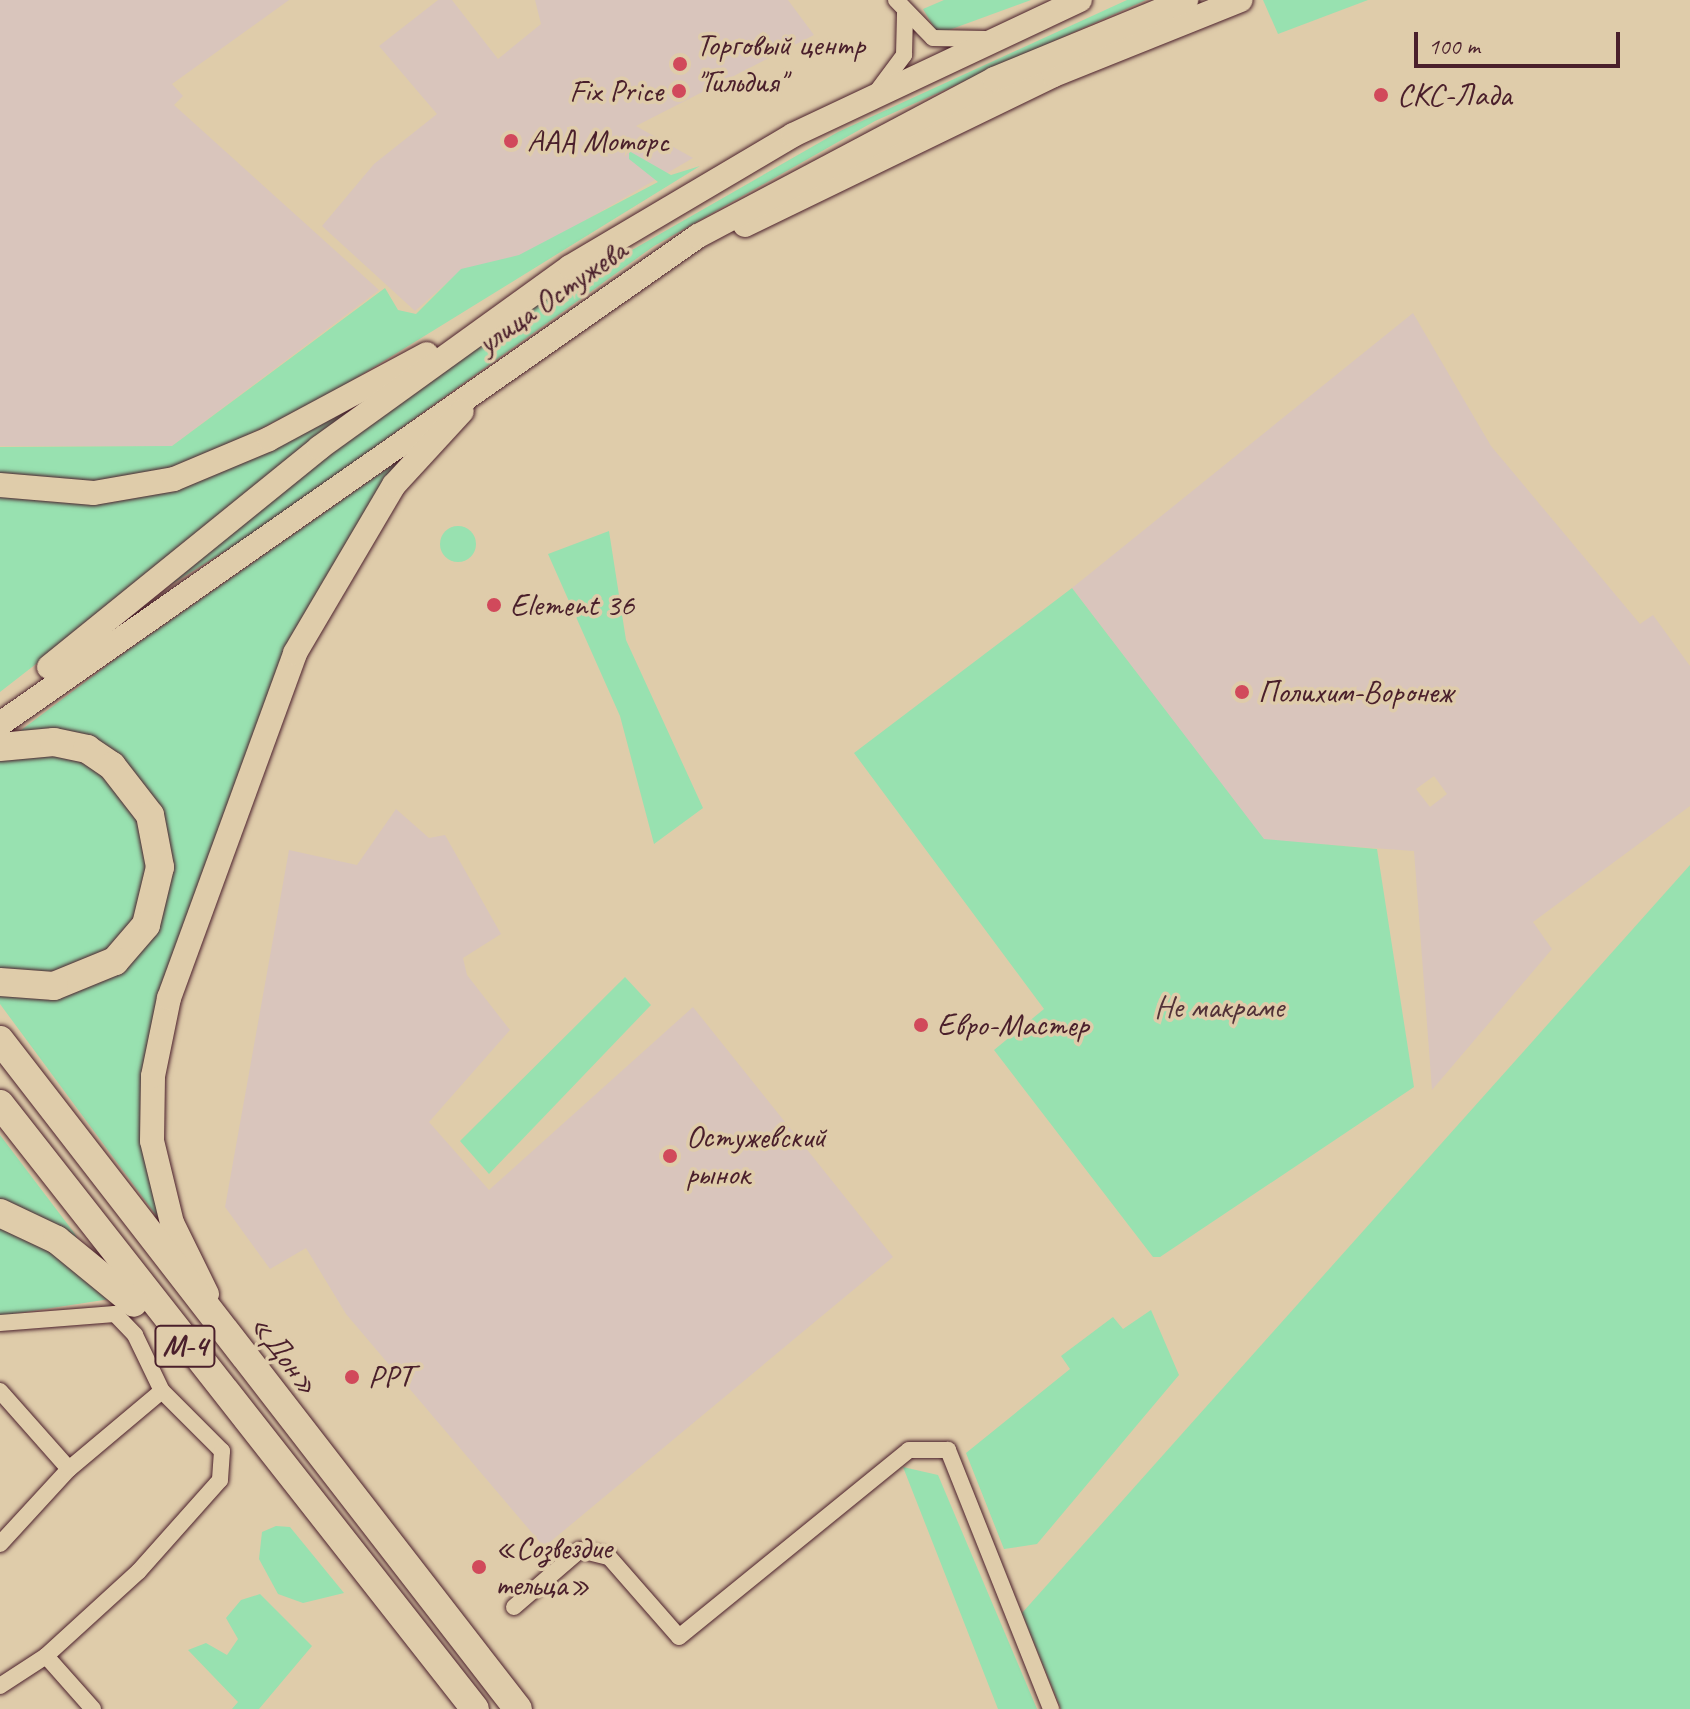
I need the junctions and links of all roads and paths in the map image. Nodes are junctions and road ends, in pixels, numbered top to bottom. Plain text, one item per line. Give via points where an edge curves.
1 (1080, 0) edge
2 (1186, 0) edge
3 (1241, 0) edge
4 (901, 4) edge
5 (995, 38) junction
6 (865, 101) junction
7 (600, 299) junction
8 (506, 309) junction
9 (509, 365) junction
10 (0, 485) edge
11 (0, 706) edge
12 (0, 724) edge
13 (0, 747) edge
14 (0, 982) edge
15 (0, 1040) edge
16 (0, 1104) edge
17 (0, 1213) edge
18 (0, 1323) edge
19 (229, 1339) junction
20 (187, 1349) junction
21 (0, 1391) edge
22 (162, 1391) junction
23 (69, 1469) junction
24 (0, 1544) edge
25 (514, 1607) dead end
26 (46, 1656) junction
27 (0, 1686) edge
28 (93, 1709) edge
29 (475, 1709) edge
30 (518, 1709) edge
31 (1051, 1709) edge

1 - 5 main road, улица Остужева
2 - 7 main road, улица Остужева via 857,146
3 - 7 main road via 940,128
4 - 5 street via 940,40
4 - 6 street via 904,55
5 - 6 main road, улица Остужева
6 - 8 main road, улица Остужева via 691,190
7 - 9 main road, улица Остужева
8 - 10 main road via 193,473 113,492
8 - 11 main road, улица Остужева via 232,515
9 - 12 main road, улица Остужева
9 - 19 main road via 394,485 318,608 169,998 153,1076 156,1163 172,1223
13 - 14 highway via 54,742 87,749 112,766 150,815 160,867 146,925 115,961 54,986
15 - 19 highway, «Дон» / М-4
16 - 20 highway, М-4
17 - 20 highway via 79,1254
18 - 22 street via 115,1314 135,1335
19 - 30 highway, «Дон» / М-4
20 - 29 highway, М-4
21 - 23 street
22 - 23 street
22 - 26 street via 222,1451 224,1472 204,1501
23 - 24 street
25 - 31 street via 580,1550 609,1557 679,1637 909,1450 948,1450
26 - 27 street
26 - 28 street

